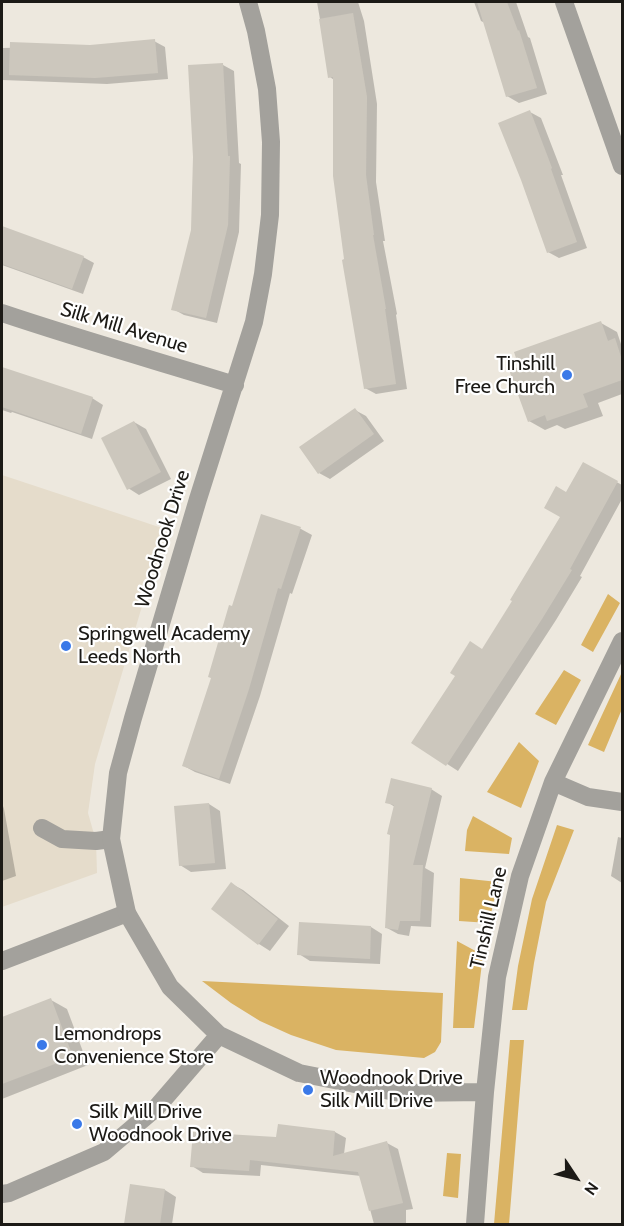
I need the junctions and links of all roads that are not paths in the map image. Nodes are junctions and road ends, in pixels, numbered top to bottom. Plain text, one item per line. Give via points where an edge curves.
1 (248, 2) edge
2 (564, 2) edge
3 (622, 166) edge
4 (2, 313) edge
5 (235, 385) junction
6 (622, 641) edge
7 (553, 782) junction
8 (622, 802) edge
9 (42, 828) dead end
10 (111, 839) junction
11 (127, 913) junction
12 (2, 961) edge
13 (219, 1035) junction
14 (485, 1092) junction
15 (2, 1194) edge
16 (476, 1224) edge

1 - 5 street, Woodnook Drive via 267,89 270,215 254,322
2 - 3 street
4 - 5 street, Silk Mill Avenue
5 - 10 street, Woodnook Drive via 118,773
6 - 7 street, Tinshill Lane
7 - 8 street via 588,797
7 - 14 street, Tinshill Lane via 520,876 497,977
9 - 10 street via 62,839
10 - 11 street, Woodnook Drive
11 - 12 street
11 - 13 street, Woodnook Drive via 170,987
13 - 14 street, Woodnook Drive via 299,1073 400,1093
13 - 15 street via 156,1108 104,1152
14 - 16 street, Tinshill Lane

